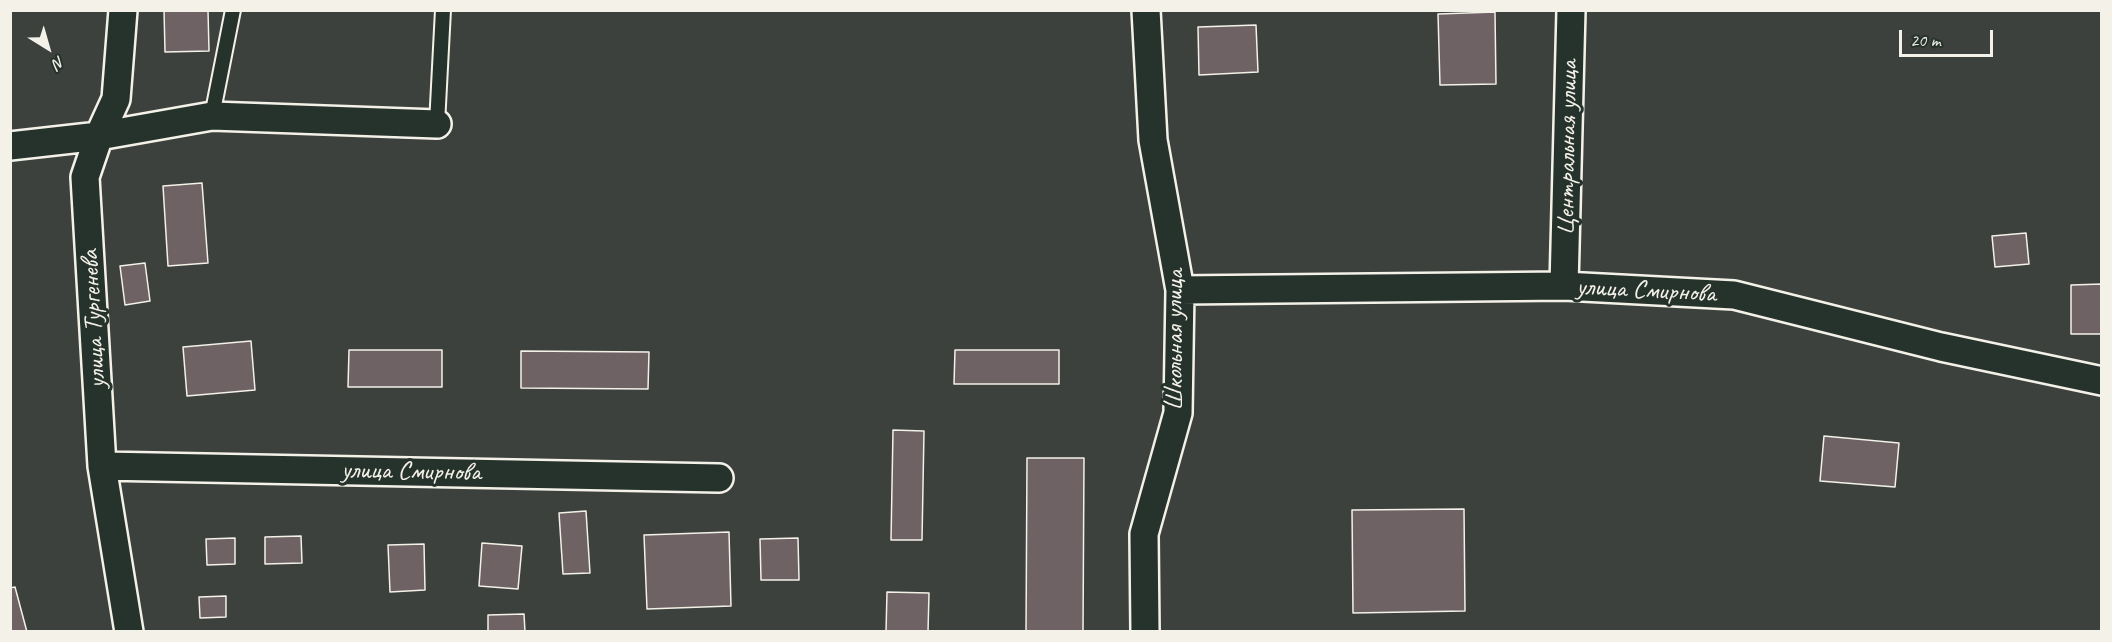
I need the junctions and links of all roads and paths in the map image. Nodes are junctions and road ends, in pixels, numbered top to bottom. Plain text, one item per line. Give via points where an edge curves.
1 (123, 10) edge
2 (233, 10) edge
3 (443, 10) edge
4 (1146, 10) edge
5 (1571, 10) edge
6 (212, 116) junction
7 (437, 124) joint
8 (99, 136) junction
9 (10, 146) edge
10 (1564, 286) junction
11 (1180, 290) junction
12 (2102, 381) edge
13 (102, 466) junction
14 (719, 478) dead end
15 (129, 632) edge
16 (1145, 632) edge

1 - 8 street, улица Тургенева via 116,99
2 - 6 lane
3 - 7 lane
4 - 11 street, Школьная улица via 1153,140
5 - 10 street, Центральная улица
6 - 7 street
6 - 8 street
8 - 9 street
8 - 13 street, улица Тургенева via 86,177
10 - 11 street, улица Смирнова
10 - 12 street, улица Смирнова via 1734,295 1941,347
11 - 16 street, Школьная улица via 1178,413 1144,534
13 - 14 street, улица Смирнова
13 - 15 street, улица Тургенева

